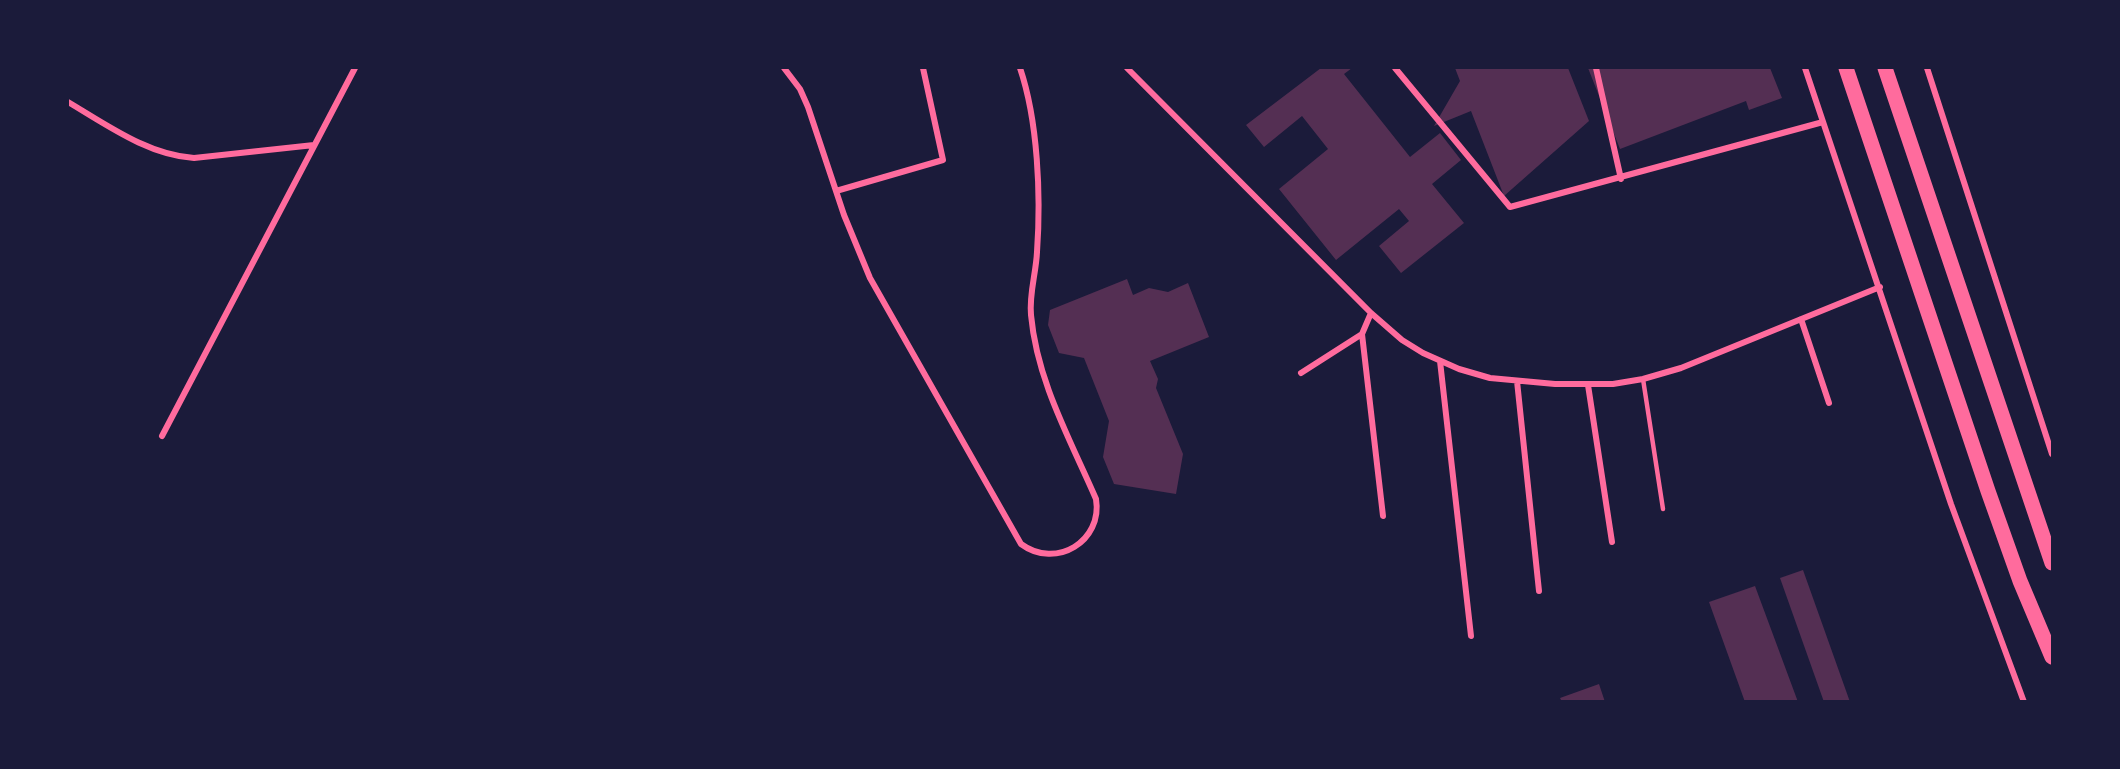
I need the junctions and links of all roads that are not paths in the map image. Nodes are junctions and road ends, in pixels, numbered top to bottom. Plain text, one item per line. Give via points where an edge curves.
1 (355, 68) edge
2 (784, 68) edge
3 (923, 68) edge
4 (1020, 68) edge
5 (1127, 68) edge
6 (1395, 68) edge
7 (1596, 68) edge
8 (1805, 68) edge
9 (1846, 68) edge
10 (1885, 68) edge
11 (1927, 68) edge
12 (68, 102) edge
13 (1823, 122) junction
14 (314, 146) junction
15 (1621, 180) junction
16 (836, 191) junction
17 (1880, 287) junction
18 (1371, 313) junction
19 (1801, 319) junction
20 (1362, 334) junction
21 (1440, 361) junction
22 (1301, 373) dead end
23 (1643, 379) junction
24 (1517, 381) junction
25 (1588, 385) junction
26 (1830, 403) dead end
27 (162, 436) dead end
28 (2052, 454) edge
29 (1663, 509) dead end
30 (1383, 516) dead end
31 (1612, 542) dead end
32 (2052, 563) edge
33 (1539, 591) dead end
34 (1471, 636) dead end
35 (2052, 657) edge
36 (2025, 702) edge

1 - 14 street
2 - 16 street via 808,106
3 - 16 street via 943,160
4 - 16 street via 1037,163 1039,216 1031,317 1049,394 1096,499 1094,528 1083,541 1054,554 1035,552 1021,544 870,278
5 - 18 street
6 - 15 street via 1510,207
7 - 15 street
8 - 13 street
9 - 35 main road via 1988,491
10 - 32 main road
11 - 28 street
12 - 14 street via 138,143 177,157
13 - 15 street
13 - 17 street
14 - 27 street
17 - 19 street
17 - 36 street via 1952,504
18 - 20 street
18 - 21 street via 1402,340
19 - 23 street via 1681,368
19 - 26 street
20 - 22 street
20 - 30 street
21 - 24 street via 1490,378
21 - 34 street
23 - 25 street
23 - 29 lane
24 - 25 street
24 - 33 street
25 - 31 street

